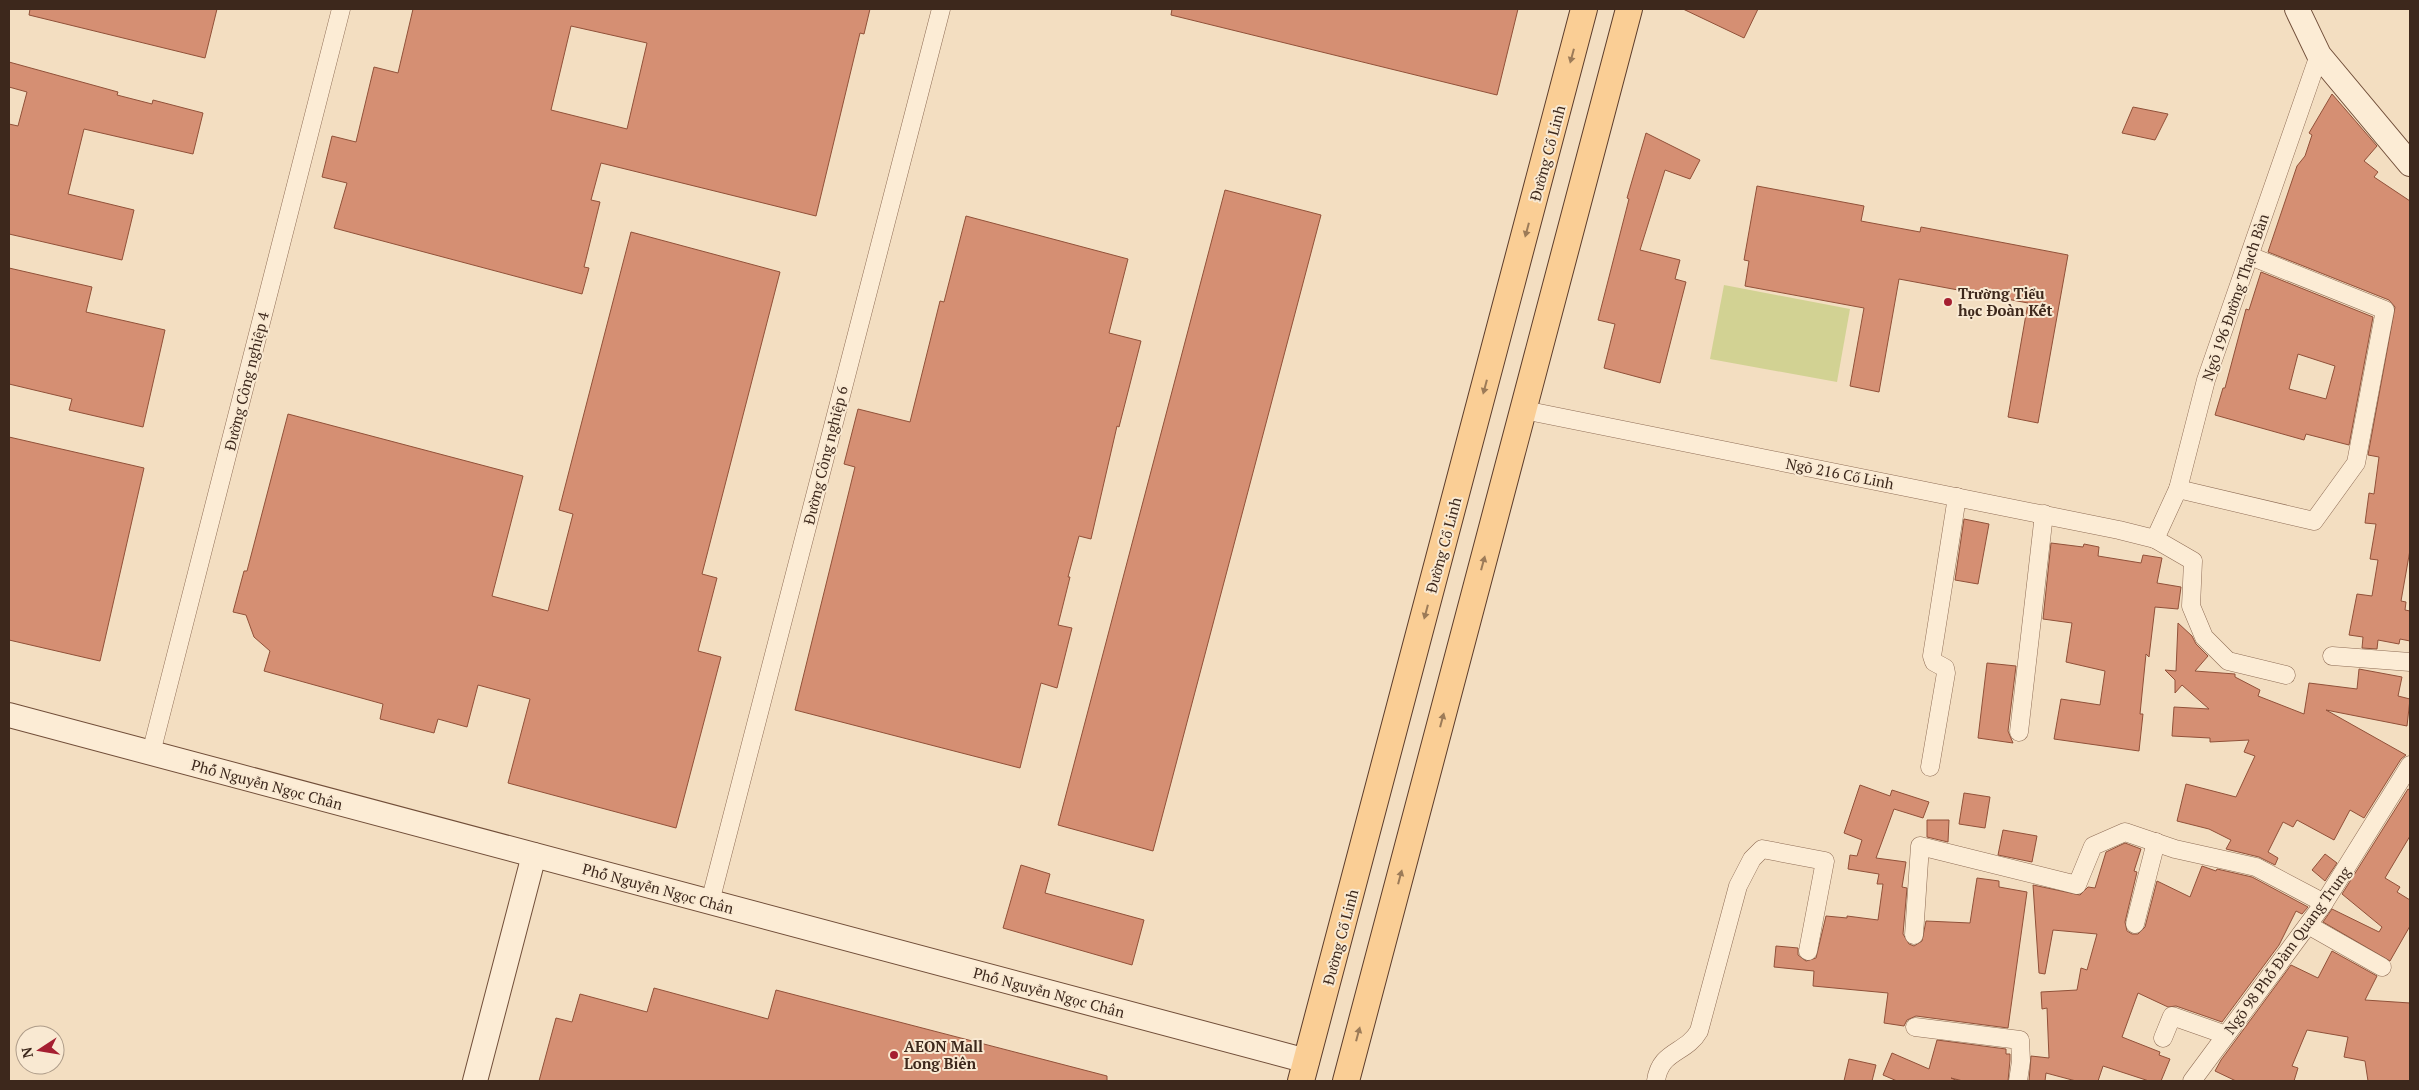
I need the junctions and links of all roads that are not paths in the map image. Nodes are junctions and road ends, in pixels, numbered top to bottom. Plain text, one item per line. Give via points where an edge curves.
1 (341, 9) edge
2 (940, 9) edge
3 (1584, 9) edge
4 (1628, 9) edge
5 (2303, 12) edge
6 (2319, 55) junction
7 (2410, 164) edge
8 (2250, 256) junction
9 (1524, 410) junction
10 (2178, 489) junction
11 (1957, 497) junction
12 (2044, 514) junction
13 (2155, 539) junction
14 (2332, 656) dead end
15 (2410, 662) edge
16 (2286, 675) dead end
17 (9, 715) edge
18 (2018, 732) dead end
19 (151, 753) junction
20 (2410, 765) edge
21 (1930, 767) dead end
22 (2156, 842) junction
23 (534, 855) junction
24 (710, 902) junction
25 (2324, 903) junction
26 (2135, 924) dead end
27 (2308, 925) junction
28 (1914, 935) dead end
29 (1808, 951) dead end
30 (2382, 967) dead end
31 (1915, 1027) dead end
32 (2226, 1035) junction
33 (2163, 1038) dead end
34 (1304, 1071) edge
35 (475, 1081) edge
36 (1346, 1081) edge
37 (1656, 1081) edge
38 (2018, 1081) edge
39 (2192, 1081) edge

1 - 19 street, Đường Công nghiệp 4
2 - 24 street, Đường Công nghiệp 6
3 -> 34 main road, Đường Cổ Linh
4 - 9 main road
5 - 6 street
6 - 7 street
6 - 8 street, Ngõ 196 Đường Thạch Bàn
8 - 10 street, Ngõ 196 Đường Thạch Bàn via 2206,380
8 - 10 street via 2385,310 2356,463 2314,521
9 - 11 street, Ngõ 216 Cổ Linh
36 -> 9 main road
10 - 13 street, Ngõ 196 Đường Thạch Bàn
11 - 12 street, Ngõ 216 Cổ Linh
11 - 21 street via 1932,656 1946,672
12 - 13 street, Ngõ 216 Cổ Linh
12 - 18 street
13 - 16 street, Ngõ 216 Cổ Linh via 2193,560 2191,606 2204,638 2228,661
14 - 15 street
17 - 19 street, Phố Nguyễn Ngọc Chân
19 - 23 street, Phố Nguyễn Ngọc Chân
20 - 25 street, Ngõ 98 Phố Đàm Quang Trung
22 - 25 street via 2256,867
22 - 26 street
22 - 28 street via 2125,832 2093,846 2077,885 1920,846
23 - 24 street, Phố Nguyễn Ngọc Chân
23 - 35 street
24 - 34 street, Phố Nguyễn Ngọc Chân
25 - 27 street, Ngõ 98 Phố Đàm Quang Trung
27 - 30 street
27 - 32 street, Ngõ 98 Phố Đàm Quang Trung
29 - 37 street via 1825,861 1762,850 1752,859 1738,886 1699,1031 1694,1040 1668,1056 1660,1065
31 - 38 street via 2020,1040
32 - 33 street via 2172,1016
32 - 39 street, Ngõ 98 Phố Đàm Quang Trung

